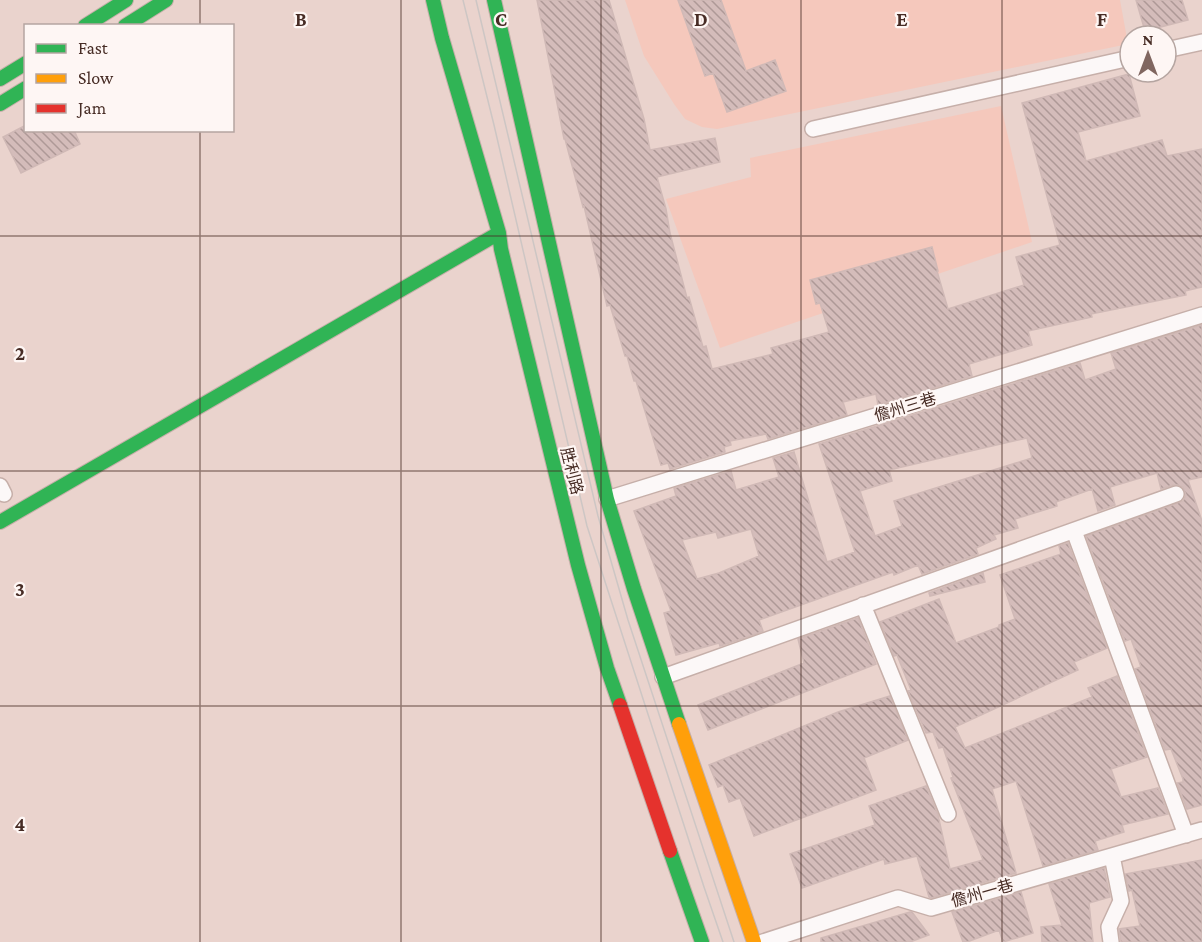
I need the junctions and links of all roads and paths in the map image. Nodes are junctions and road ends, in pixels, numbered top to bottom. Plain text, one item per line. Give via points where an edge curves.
1 (126, 0) edge
2 (166, 0) edge
3 (434, 0) edge
4 (494, 0) edge
5 (89, 24) edge
6 (128, 24) edge
7 (1202, 42) edge
8 (1178, 47) edge
9 (1118, 61) edge
10 (24, 64) edge
11 (0, 79) edge
12 (24, 89) edge
13 (0, 104) edge
14 (813, 129) dead end
15 (499, 233) junction
16 (1202, 315) edge
17 (1176, 494) dead end
18 (608, 499) junction
19 (0, 522) edge
20 (1074, 531) junction
21 (863, 605) junction
22 (663, 677) junction
23 (948, 814) dead end
24 (1202, 830) edge
25 (1186, 835) junction
26 (1112, 856) junction
27 (702, 942) edge
28 (754, 942) edge
29 (763, 942) edge
30 (1111, 942) edge

1 - 5 main road
2 - 6 main road
3 - 15 main road, 胜利路
4 - 18 main road, 胜利路
7 - 8 street
9 - 14 street
10 - 11 main road
12 - 13 main road
15 - 19 main road
15 - 27 main road, 胜利路 via 578,565 604,657
16 - 18 street, 儋州三巷
17 - 20 street
18 - 22 main road, 胜利路
20 - 21 street
20 - 25 street
21 - 22 street
21 - 23 street
22 - 28 main road, 胜利路
24 - 25 street, 儋州一巷
25 - 26 street, 儋州一巷
26 - 29 street, 儋州一巷 via 931,908 898,898
26 - 30 street via 1121,901 1109,927

